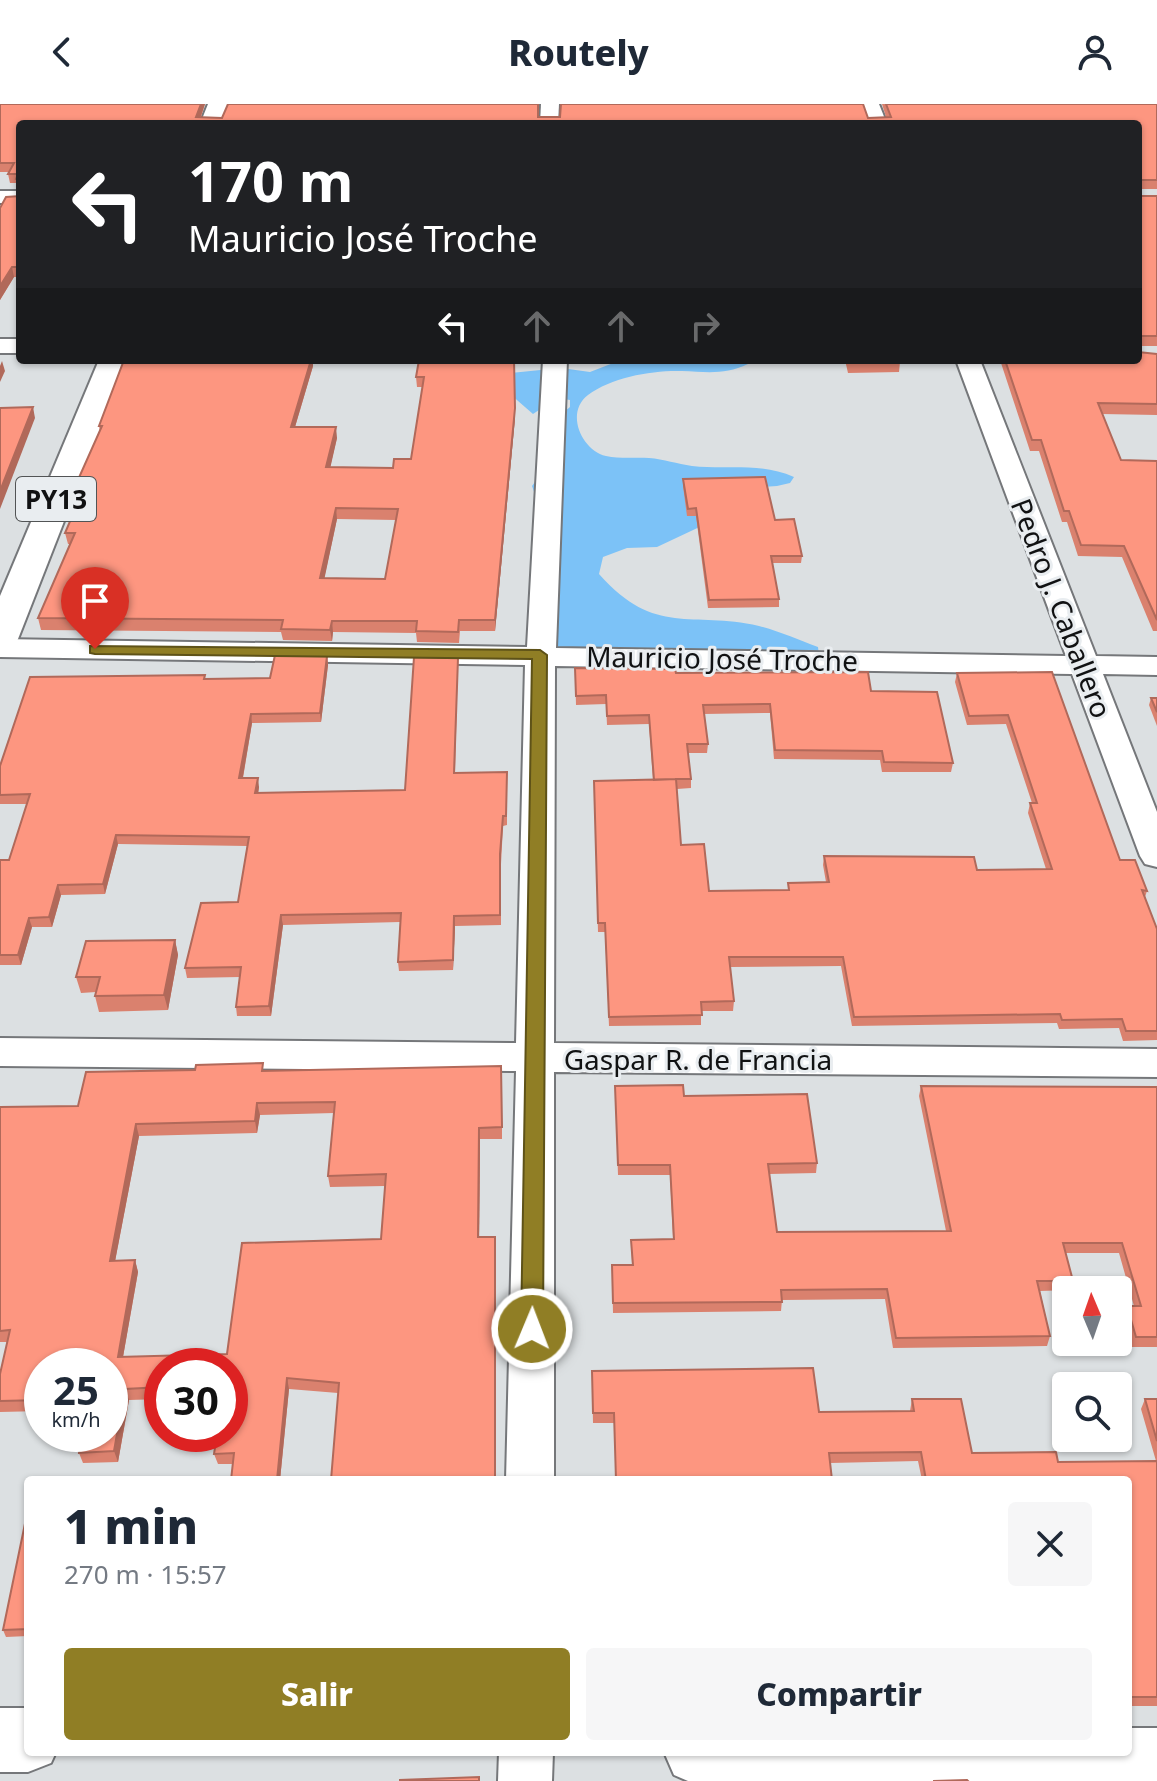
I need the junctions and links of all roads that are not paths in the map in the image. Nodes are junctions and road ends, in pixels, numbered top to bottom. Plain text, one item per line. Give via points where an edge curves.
1 (111, 364) edge
2 (555, 364) edge
3 (970, 364) edge
4 (0, 639) edge
5 (0, 648) edge
6 (540, 655) junction
7 (1084, 665) junction
8 (1157, 666) edge
9 (1157, 856) edge
10 (0, 1052) edge
11 (536, 1058) junction
12 (1157, 1063) edge
13 (530, 1476) edge
14 (0, 1740) edge
15 (24, 1740) edge
16 (526, 1756) edge
17 (901, 1756) edge
18 (1157, 1761) edge
19 (525, 1781) edge

1 - 4 highway, PY13
2 - 6 street
3 - 7 street, Pedro J. Caballero
5 - 6 street, Mauricio José Troche
6 - 7 street, Mauricio José Troche
6 - 11 street
7 - 8 street, Mauricio José Troche
7 - 9 street, Pedro J. Caballero
10 - 11 street, Gaspar R. de Francia
11 - 12 street, Gaspar R. de Francia
11 - 13 street
14 - 15 highway
16 - 19 street
17 - 18 highway

